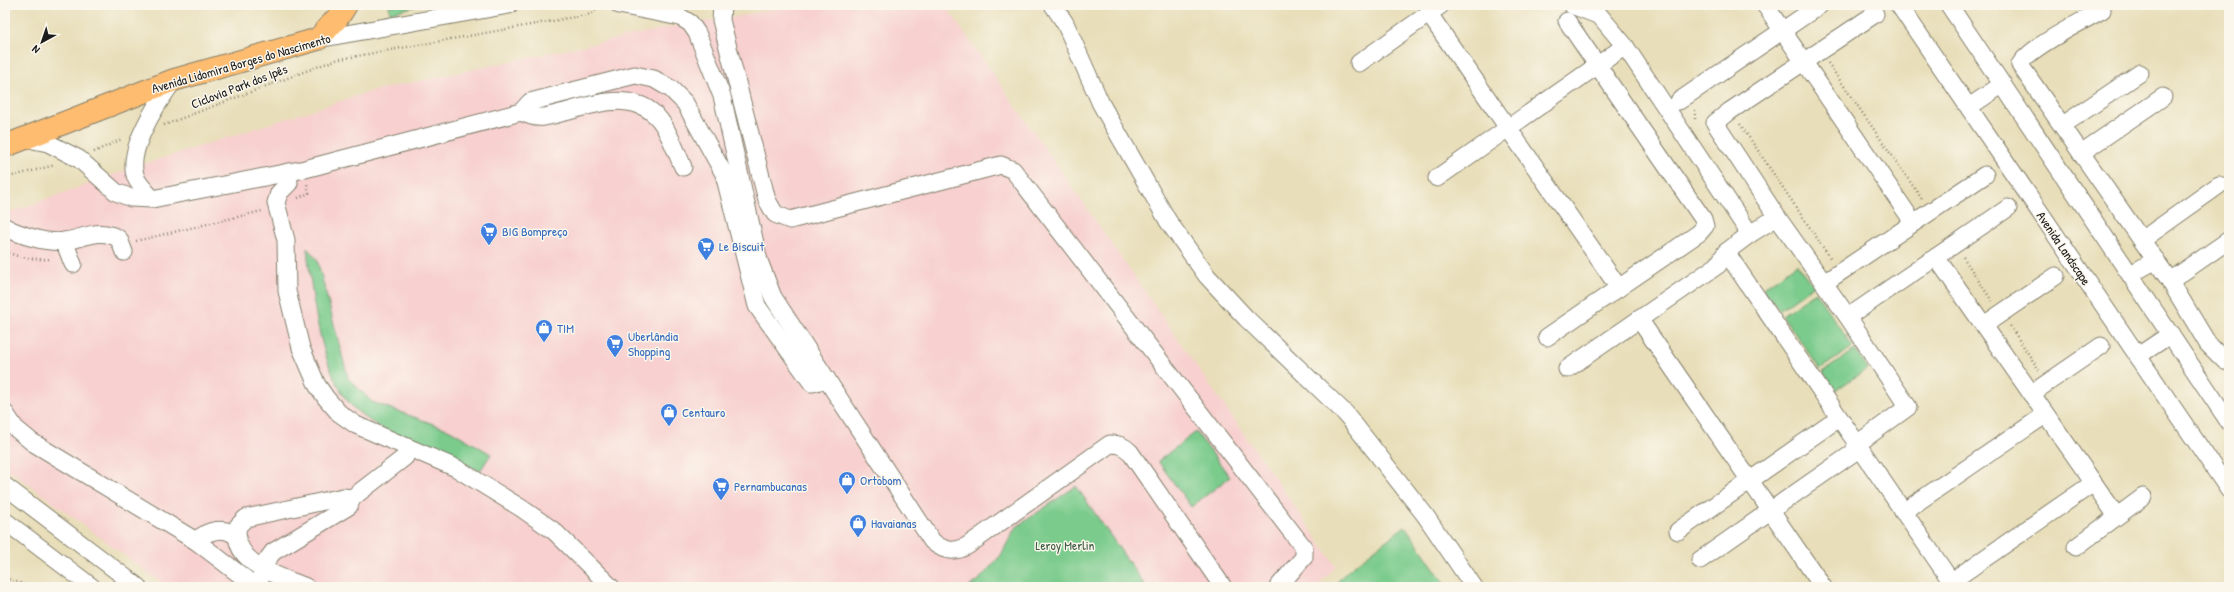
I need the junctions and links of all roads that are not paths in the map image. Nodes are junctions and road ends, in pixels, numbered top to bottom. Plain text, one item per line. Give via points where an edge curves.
1 (346, 5) edge
2 (509, 5) edge
3 (619, 5) edge
4 (722, 5) edge
5 (1053, 5) edge
6 (1062, 5) edge
7 (1572, 5) edge
8 (1765, 5) edge
9 (1820, 5) edge
10 (1899, 5) edge
11 (1949, 5) edge
12 (1435, 9) edge
13 (2102, 10) dead end
14 (1595, 11) edge
15 (1875, 14) dead end
16 (1567, 21) dead end
17 (1065, 23) junction
18 (1782, 30) junction
19 (318, 39) junction
20 (1625, 46) junction
21 (1804, 61) junction
22 (1359, 63) dead end
23 (1597, 66) junction
24 (2140, 73) dead end
25 (174, 80) junction
26 (2002, 84) junction
27 (2164, 97) dead end
28 (1678, 100) dead end
29 (1969, 107) junction
30 (521, 112) junction
31 (2063, 125) junction
32 (1508, 128) junction
33 (14, 142) edge
34 (2081, 153) junction
35 (683, 167) dead end
36 (2091, 167) junction
37 (296, 170) junction
38 (1985, 175) dead end
39 (1437, 178) dead end
40 (2068, 181) junction
41 (2219, 185) dead end
42 (152, 199) junction
43 (2008, 208) dead end
44 (1777, 217) junction
45 (782, 218) junction
46 (1913, 222) junction
47 (752, 225) junction
48 (5, 228) edge
49 (1750, 234) junction
50 (2142, 240) junction
51 (2229, 240) edge
52 (123, 248) road end
53 (1726, 252) junction
54 (1936, 257) junction
55 (2156, 260) junction
56 (2131, 274) junction
57 (2056, 276) dead end
58 (1820, 277) junction
59 (2170, 281) junction
60 (1619, 288) junction
61 (1848, 317) junction
62 (1639, 319) junction
63 (1984, 325) junction
64 (2172, 334) junction
65 (1547, 336) dead end
66 (2101, 346) dead end
67 (2138, 356) junction
68 (2229, 362) edge
69 (1568, 368) dead end
70 (827, 380) junction
71 (2030, 394) junction
72 (5, 412) edge
73 (2045, 415) junction
74 (1839, 418) junction
75 (2229, 422) edge
76 (1857, 444) junction
77 (406, 448) junction
78 (1749, 480) junction
79 (2092, 484) junction
80 (5, 486) edge
81 (2229, 490) edge
82 (2143, 497) dead end
83 (352, 498) junction
84 (302, 506) junction
85 (1770, 511) junction
86 (1903, 512) junction
87 (2116, 516) junction
88 (5, 521) edge
89 (311, 529) junction
90 (1678, 531) dead end
91 (238, 538) junction
92 (196, 542) junction
93 (2076, 547) dead end
94 (92, 553) junction
95 (1700, 560) dead end
96 (263, 569) junction
97 (72, 572) junction
98 (1953, 584) edge
99 (92, 587) edge
100 (138, 587) edge
101 (256, 587) edge
102 (260, 587) edge
103 (306, 587) edge
104 (611, 587) edge
105 (1223, 587) edge
106 (1278, 587) edge
107 (1474, 587) edge
108 (1824, 587) edge

1 - 19 main road
2 - 19 street, Avenida Lidomira Borges do Nascimento
3 - 47 street via 680,17 697,33 722,96
4 - 45 street via 721,20 767,200 772,211
5 - 17 street
6 - 17 street
7 - 14 street
8 - 18 street
9 - 18 street
10 - 29 street, Avenida Landscape
11 - 26 street
12 - 22 street
12 - 32 street
13 - 31 street via 2022,59 2020,65
14 - 20 street
15 - 21 street
16 - 23 street
17 - 107 street via 1101,104 1168,221 1207,276 1246,318 1346,414 1425,515
18 - 21 street
18 - 28 street
19 - 25 main road, Avenida Lidomira Borges do Nascimento
20 - 23 street
20 - 49 street
21 - 44 street via 1730,110 1715,123
21 - 46 street
23 - 32 street
23 - 60 street via 1704,219 1705,226
24 - 31 street
25 - 33 main road, Avenida Lidomira Borges do Nascimento
25 - 42 street via 141,134 134,154 136,179
26 - 29 street
26 - 40 street
27 - 34 street
29 - 67 street, Avenida Landscape
30 - 35 street via 537,119 608,101 624,100 639,104 653,113 663,125
30 - 37 street
30 - 70 street via 530,102 635,75 654,79 671,88 685,103 724,174 757,306 812,384
31 - 34 street
32 - 39 street
32 - 60 street
33 - 42 street via 48,143 78,159 116,192 131,198
34 - 36 street
36 - 40 street
36 - 50 street
37 - 42 street
37 - 77 street via 289,184 277,198 276,208 286,240 286,280 292,317 301,348 317,385 339,413 356,425
38 - 46 street
40 - 56 street
41 - 50 street
43 - 54 street
44 - 49 street
44 - 58 street
45 - 47 street
45 - 106 street via 790,220 1001,165 1013,170 1304,548 1304,557
46 - 58 street
47 - 70 street via 759,261 773,298
48 - 52 street via 69,254 89,234 107,233 119,239
49 - 53 street
50 - 55 street
51 - 59 street
53 - 62 street via 1718,265
53 - 74 street
54 - 61 street
54 - 63 street
55 - 56 street
55 - 59 street
56 - 64 street
57 - 63 street
58 - 61 street
59 - 68 street via 2208,344 2225,362
60 - 65 street
61 - 76 street via 1908,407
62 - 69 street
62 - 78 street
63 - 71 street
64 - 67 street
64 - 75 street
66 - 71 street
67 - 81 street, Avenida Landscape
70 - 105 street via 932,541 938,546 952,551 967,546 1110,444 1116,444 1130,452
71 - 73 street
72 - 92 street via 15,428 32,442
73 - 79 street
73 - 86 street
74 - 76 street
74 - 78 street
76 - 85 street via 1853,453
76 - 86 street
77 - 83 street via 405,458
77 - 104 street via 456,468 521,508 554,531
78 - 85 street
78 - 90 street
79 - 87 street
79 - 98 street
80 - 94 street
82 - 87 street
83 - 84 street via 343,497
83 - 89 street via 349,506
84 - 89 street via 310,510 314,517
84 - 91 street via 246,518 238,526
85 - 95 street
85 - 108 street
86 - 98 street
87 - 93 street
88 - 97 street
89 - 96 street via 273,552
91 - 92 street via 234,533 222,529 202,535
91 - 96 street via 251,562
92 - 101 street
94 - 97 street via 76,557 72,564
94 - 100 street
96 - 102 street
96 - 103 street
97 - 99 street

